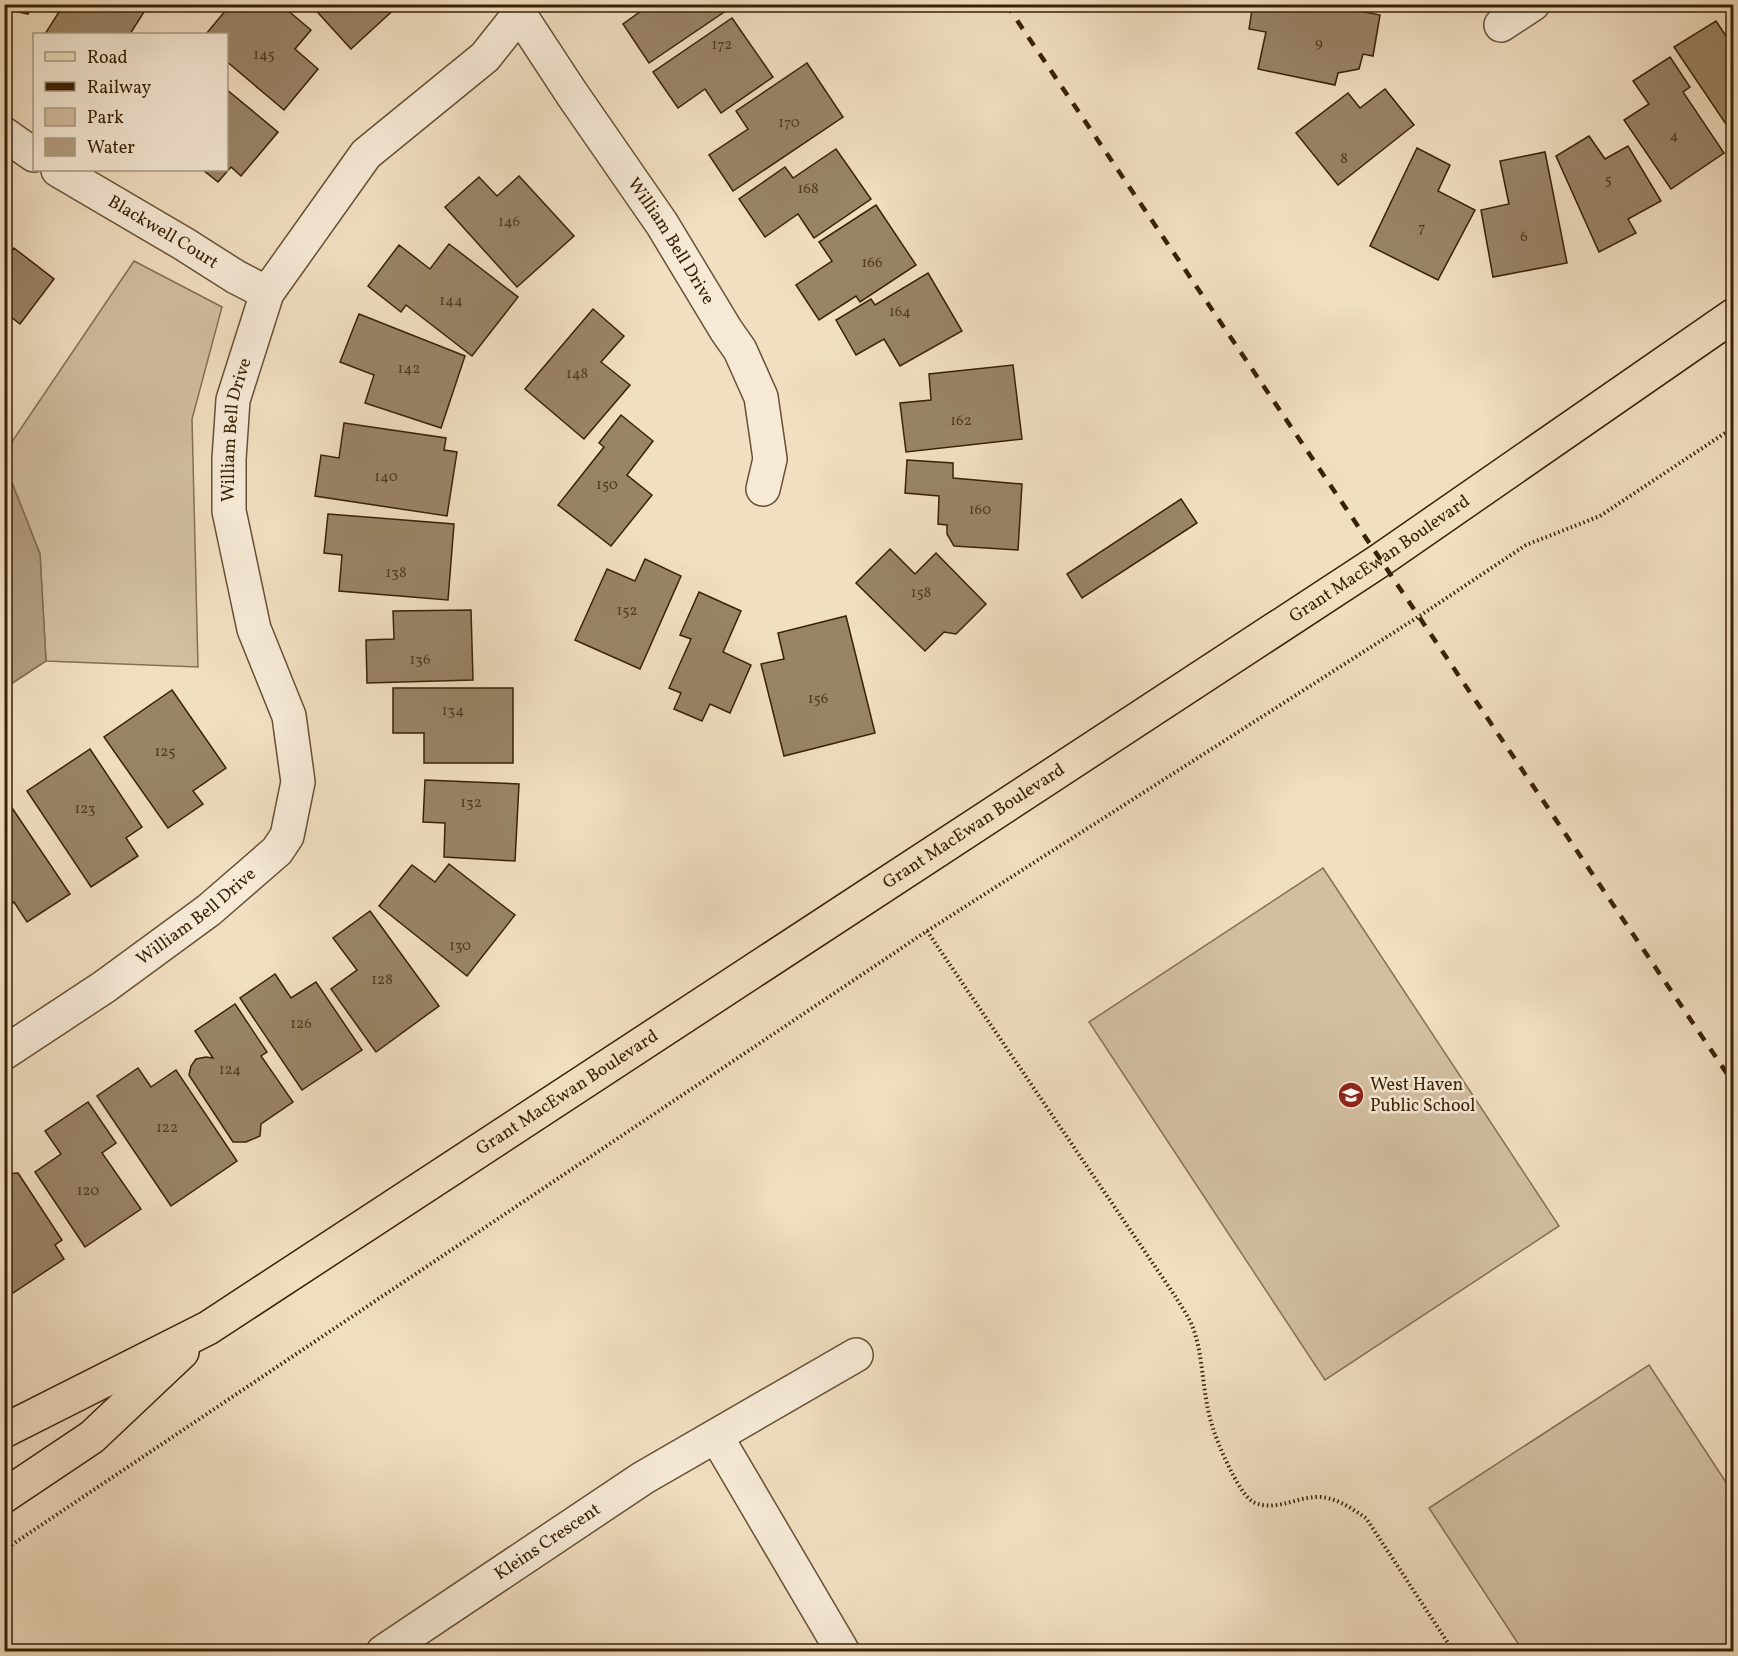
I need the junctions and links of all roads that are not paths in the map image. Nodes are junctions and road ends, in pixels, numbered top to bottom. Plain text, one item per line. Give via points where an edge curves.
1 (1533, 4) edge
2 (517, 9) edge
3 (1501, 25) dead end
4 (4, 134) edge
5 (33, 154) edge
6 (60, 171) edge
7 (267, 293) junction
8 (1734, 315) edge
9 (763, 489) dead end
10 (4, 1053) edge
11 (208, 1328) junction
12 (856, 1355) dead end
13 (4, 1431) edge
14 (716, 1436) junction
15 (4, 1496) edge
16 (384, 1652) edge
17 (843, 1652) edge

1 - 3 street
2 - 7 street, William Bell Drive via 485,57 366,154
2 - 9 street, William Bell Drive via 662,224 740,350 761,397 770,459
4 - 5 street
6 - 7 street, Blackwell Court
7 - 10 street, William Bell Drive via 233,400 228,511 254,629 289,716 298,782 287,836 277,851 209,910 104,987
8 - 11 main road, Grant MacEwan Boulevard via 1379,561
11 - 13 main road, Grant MacEwan Boulevard
11 - 15 main road, Grant MacEwan Boulevard via 92,1437
12 - 14 street, Kleins Crescent
14 - 16 street, Kleins Crescent via 644,1478
14 - 17 street

